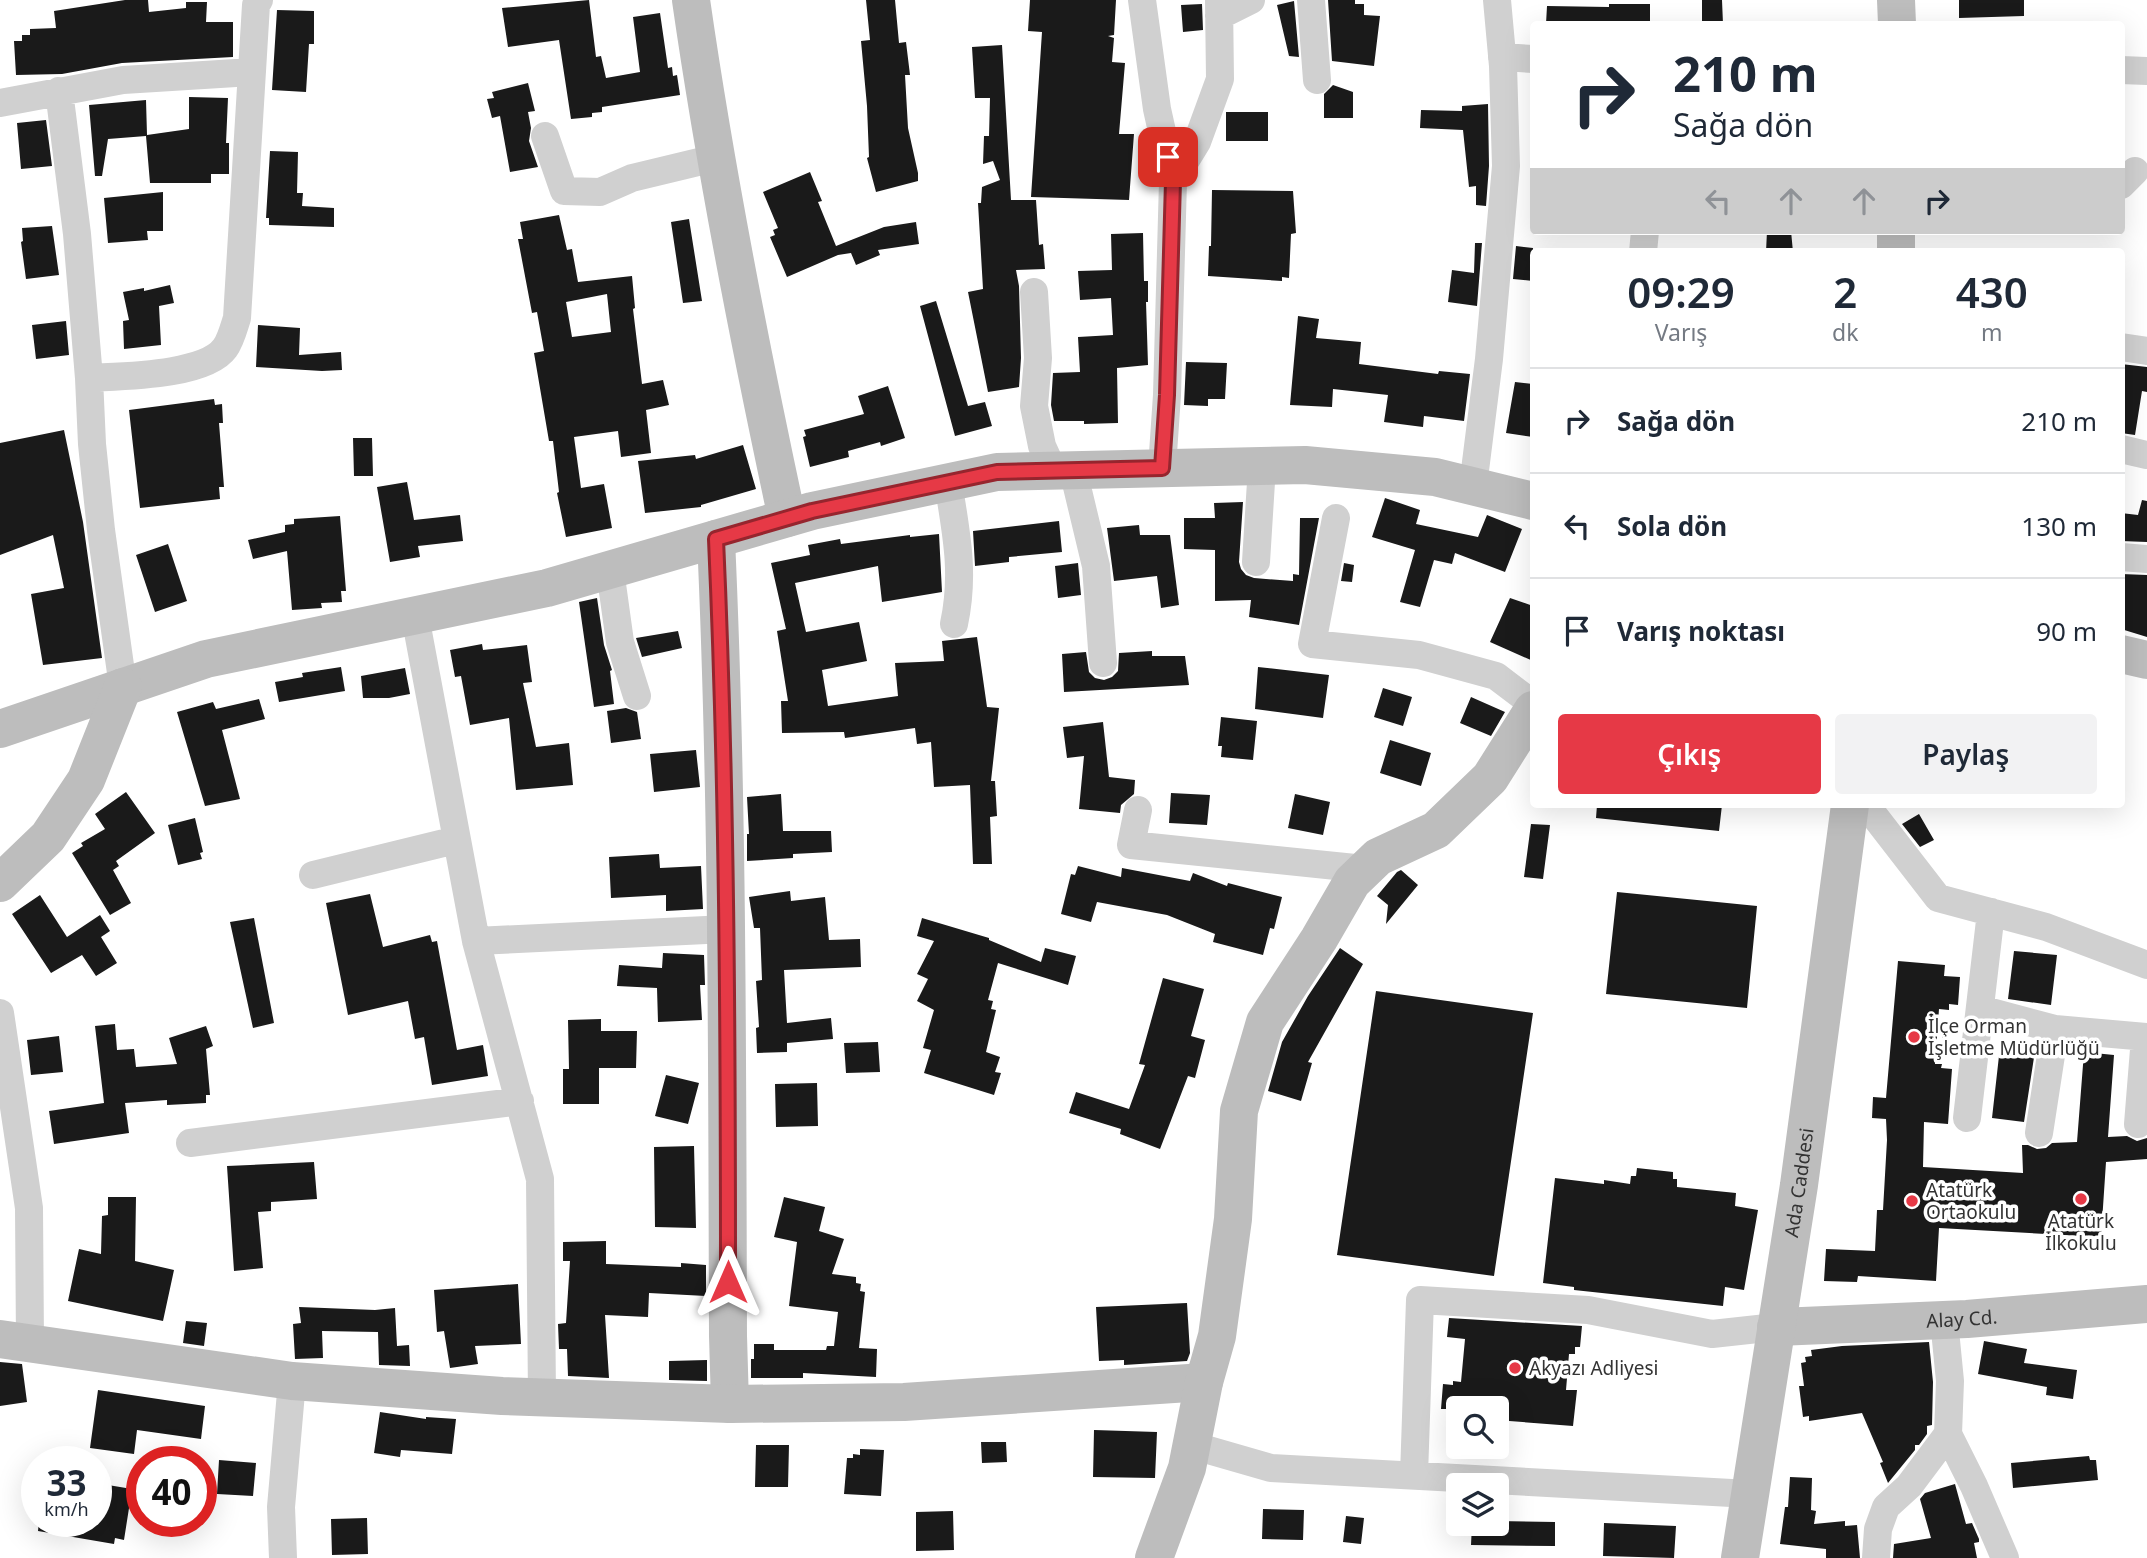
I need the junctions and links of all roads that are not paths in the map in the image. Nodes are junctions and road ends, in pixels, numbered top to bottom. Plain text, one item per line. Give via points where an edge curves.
1 (259, 0) edge
2 (691, 0) edge
3 (1142, 0) edge
4 (1251, 0) edge
5 (1311, 0) edge
6 (1497, 0) edge
7 (1896, 0) edge
8 (1219, 8) edge
9 (1897, 21) edge
10 (1502, 57) junction
11 (1530, 59) edge
12 (2125, 70) edge
13 (2147, 71) edge
14 (252, 72) junction
15 (1317, 80) dead end
16 (59, 91) junction
17 (0, 103) edge
18 (545, 136) dead end
19 (715, 158) junction
20 (1173, 181) junction
21 (1034, 292) dead end
22 (2125, 348) edge
23 (2147, 351) edge
24 (89, 378) junction
25 (2125, 450) edge
26 (2147, 455) edge
27 (1262, 466) junction
28 (1162, 468) junction
29 (1063, 470) junction
30 (948, 482) junction
31 (1473, 486) junction
32 (1530, 500) edge
33 (787, 518) junction
34 (1336, 518) dead end
35 (716, 539) junction
36 (2125, 556) edge
37 (2147, 559) edge
38 (1256, 562) dead end
39 (610, 570) junction
40 (415, 616) junction
41 (954, 624) dead end
42 (2125, 655) edge
43 (2147, 660) edge
44 (1103, 663) dead end
45 (123, 687) junction
46 (637, 696) dead end
47 (1530, 702) edge
48 (1530, 715) edge
49 (0, 729) edge
50 (1850, 808) edge
51 (1868, 808) edge
52 (1138, 810) dead end
53 (456, 840) junction
54 (1365, 869) junction
55 (313, 876) dead end
56 (0, 883) edge
57 (1991, 912) junction
58 (727, 929) junction
59 (476, 941) junction
60 (2147, 965) edge
61 (1980, 1009) junction
62 (0, 1013) edge
63 (2055, 1029) junction
64 (2146, 1037) edge
65 (520, 1101) junction
66 (1967, 1118) dead end
67 (2138, 1124) dead end
68 (2039, 1133) dead end
69 (190, 1143) dead end
70 (2147, 1304) edge
71 (1944, 1320) junction
72 (1776, 1327) junction
73 (15, 1341) edge
74 (292, 1381) junction
75 (1204, 1382) junction
76 (542, 1397) junction
77 (730, 1404) junction
78 (1948, 1434) junction
79 (1191, 1446) junction
80 (1414, 1475) junction
81 (1750, 1494) junction
82 (283, 1558) edge
83 (1154, 1558) edge
84 (1740, 1558) edge
85 (1876, 1558) edge
86 (2005, 1558) edge

1 - 14 street
2 - 19 street
3 - 20 street via 1157,109
4 - 8 street
5 - 15 street
6 - 10 street
7 - 9 street
8 - 20 street via 1220,79 1197,142
10 - 11 street
10 - 31 street via 1506,166
12 - 13 street
14 - 16 street via 123,80
14 - 24 street via 237,318 225,349 203,363 155,374
16 - 17 street
16 - 24 street
18 - 19 street via 564,191 600,192 632,178
19 - 33 street
20 - 28 street
21 - 29 street via 1038,358 1034,406 1042,446
22 - 23 street
24 - 45 street via 101,530
25 - 26 street
27 - 28 street
27 - 31 street via 1305,465 1435,477
27 - 38 street
28 - 29 street
29 - 30 street via 997,472
29 - 44 street via 1096,566
30 - 33 street
30 - 41 street via 961,560
31 - 32 street
33 - 35 street
34 - 47 street via 1312,643 1419,655 1496,676
35 - 39 street
35 - 58 street
36 - 37 street
39 - 40 street
39 - 46 street via 620,642
40 - 45 street via 206,659
40 - 53 street
42 - 43 street
45 - 49 street
45 - 56 street via 86,780 48,837
48 - 54 street via 1489,778 1436,830 1378,857
50 - 72 street, Ada Caddesi
51 - 57 street via 1938,898
52 - 54 street via 1131,845
53 - 55 street
53 - 59 street
54 - 75 street via 1352,882 1265,1022 1239,1111 1233,1219 1217,1336
57 - 60 street
57 - 61 street
58 - 59 street
58 - 77 street
59 - 65 street
61 - 63 street
61 - 66 street
62 - 73 street via 29,1208
63 - 64 street
63 - 68 street
64 - 67 street
65 - 69 street
65 - 76 street via 540,1179
70 - 71 street, Alay Cd.
71 - 72 street, Alay Cd.
71 - 78 street via 1950,1381
72 - 80 street via 1712,1334 1588,1310 1420,1300
72 - 81 street, Ada Caddesi
73 - 74 street
74 - 76 street
74 - 82 street via 281,1507
75 - 77 street via 904,1402
75 - 79 street
76 - 77 street
78 - 85 street via 1909,1486 1886,1507
78 - 86 street
79 - 80 street via 1271,1468
79 - 83 street
80 - 81 street
81 - 84 street, Ada Caddesi

